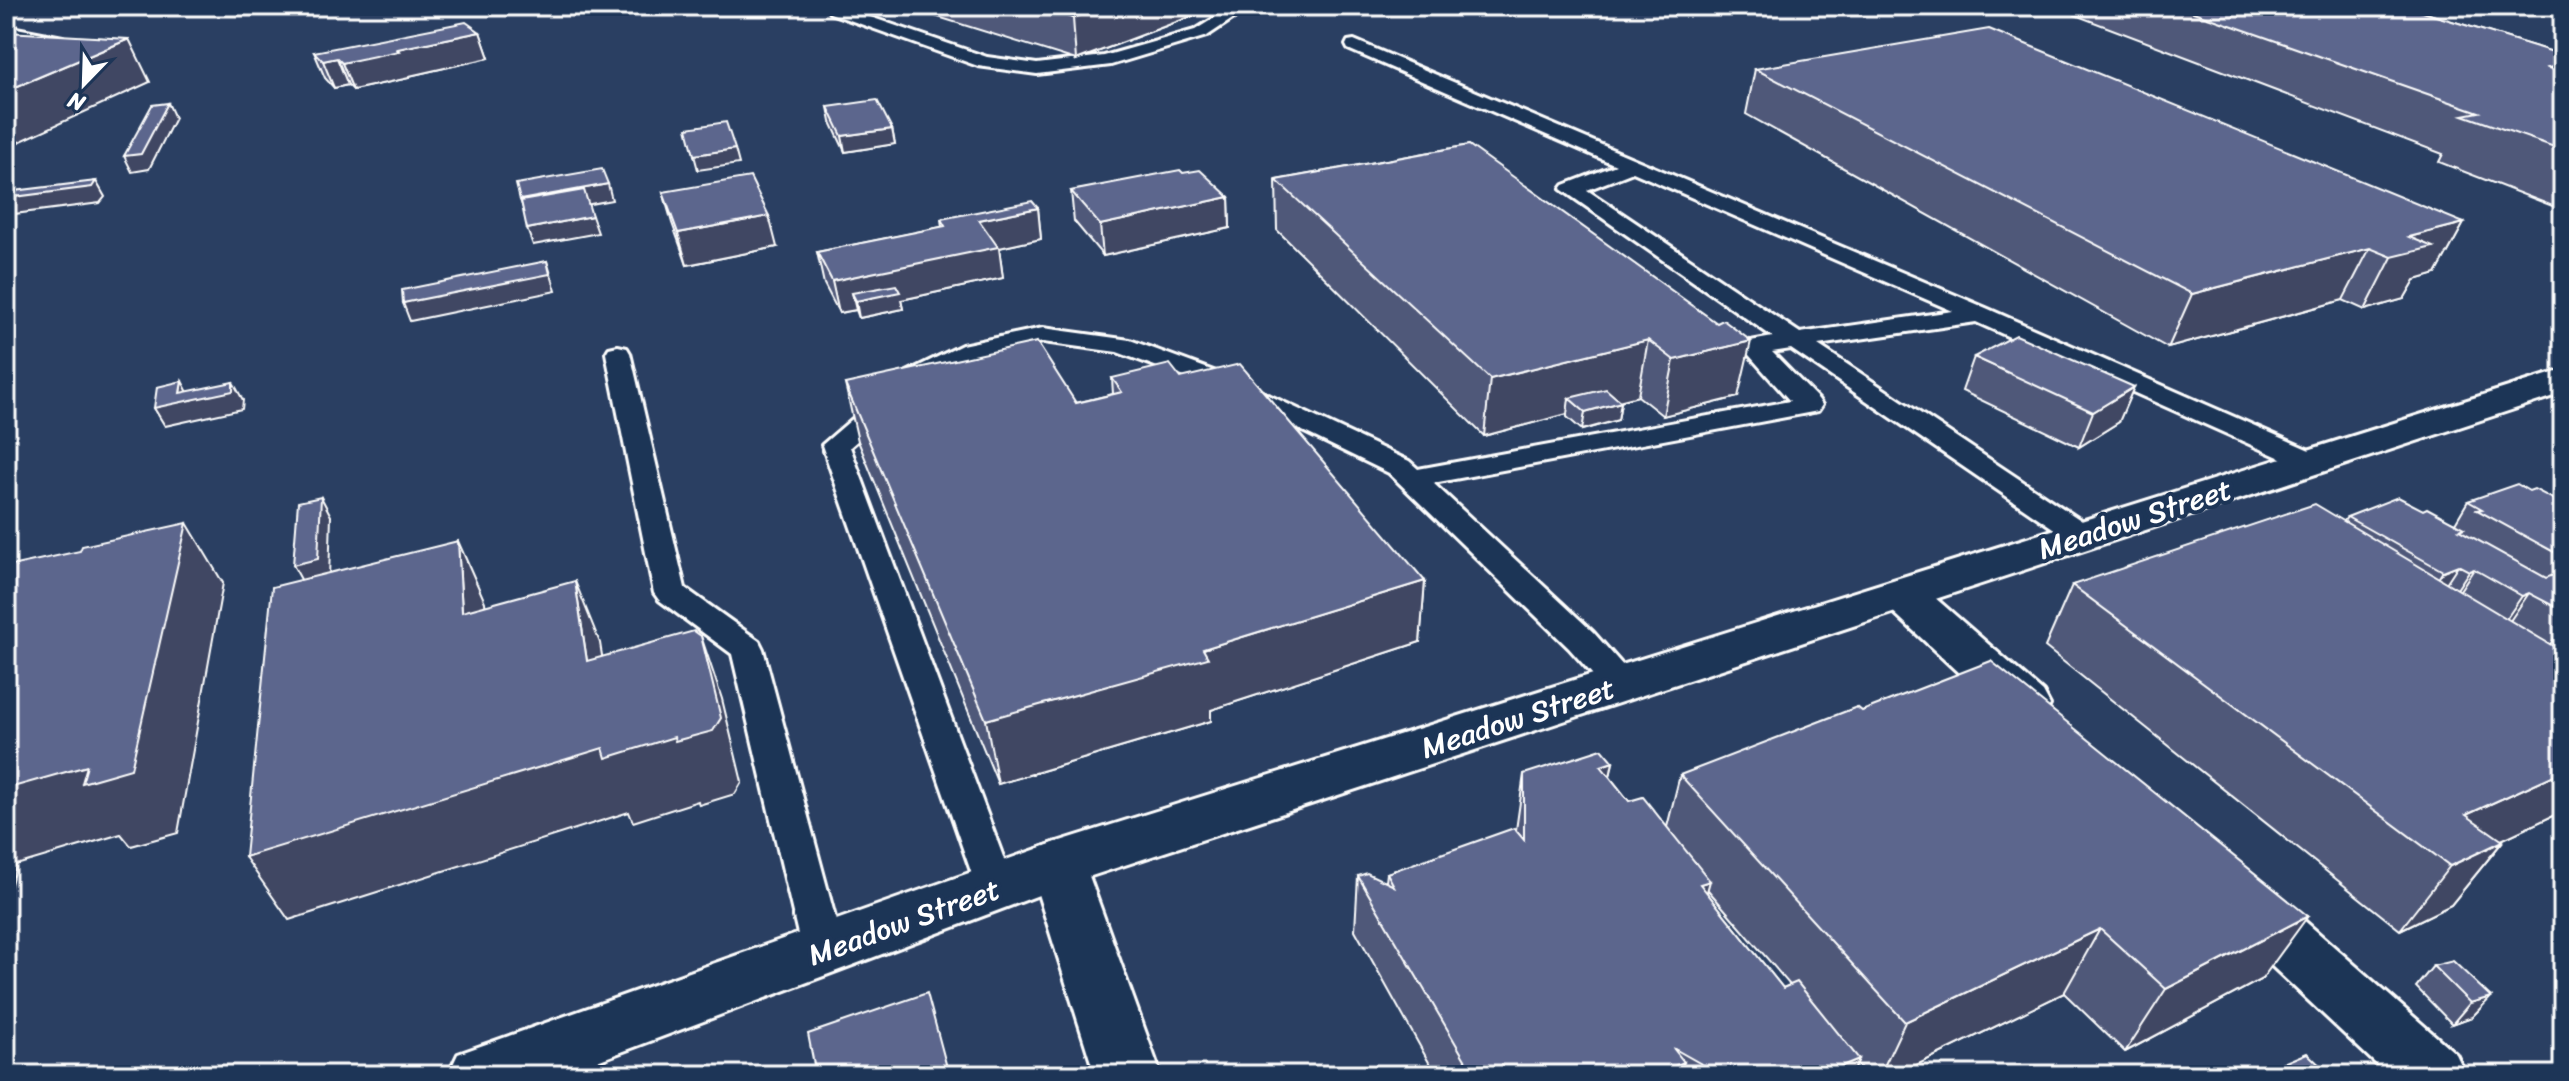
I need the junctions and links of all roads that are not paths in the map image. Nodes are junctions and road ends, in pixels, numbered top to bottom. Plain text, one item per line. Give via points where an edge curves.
1 (841, 6) edge
2 (1213, 6) edge
3 (6, 31) edge
4 (1354, 45) dead end
5 (86, 48) edge
6 (1634, 165) junction
7 (1979, 314) junction
8 (1796, 341) junction
9 (618, 353) dead end
10 (2563, 381) edge
11 (2313, 462) junction
12 (1411, 479) junction
13 (2083, 535) junction
14 (1902, 594) junction
15 (1621, 685) junction
16 (2055, 733) edge
17 (1057, 865) junction
18 (2209, 872) edge
19 (995, 889) junction
20 (823, 951) junction
21 (481, 1075) edge
22 (1128, 1075) edge
23 (2433, 1075) edge

1 - 2 lane via 836,10 984,62 1037,69 1105,61 1201,33 1226,18
3 - 5 lane
4 - 6 lane
6 - 7 lane
6 - 8 lane via 1571,189
7 - 8 lane
7 - 11 lane
8 - 12 lane via 1754,347 1809,405
8 - 13 lane
9 - 20 lane via 670,593 747,649
10 - 11 main road, Meadow Street
11 - 13 main road, Meadow Street
12 - 15 lane via 1581,640
12 - 19 lane via 1399,467 1221,382 1121,345 1043,335 971,350 916,377 836,445
13 - 14 main road, Meadow Street
14 - 15 main road, Meadow Street
14 - 16 main road
15 - 17 main road, Meadow Street
17 - 19 main road, Meadow Street
17 - 22 main road
18 - 23 main road
19 - 20 main road, Meadow Street
20 - 21 main road, Meadow Street

